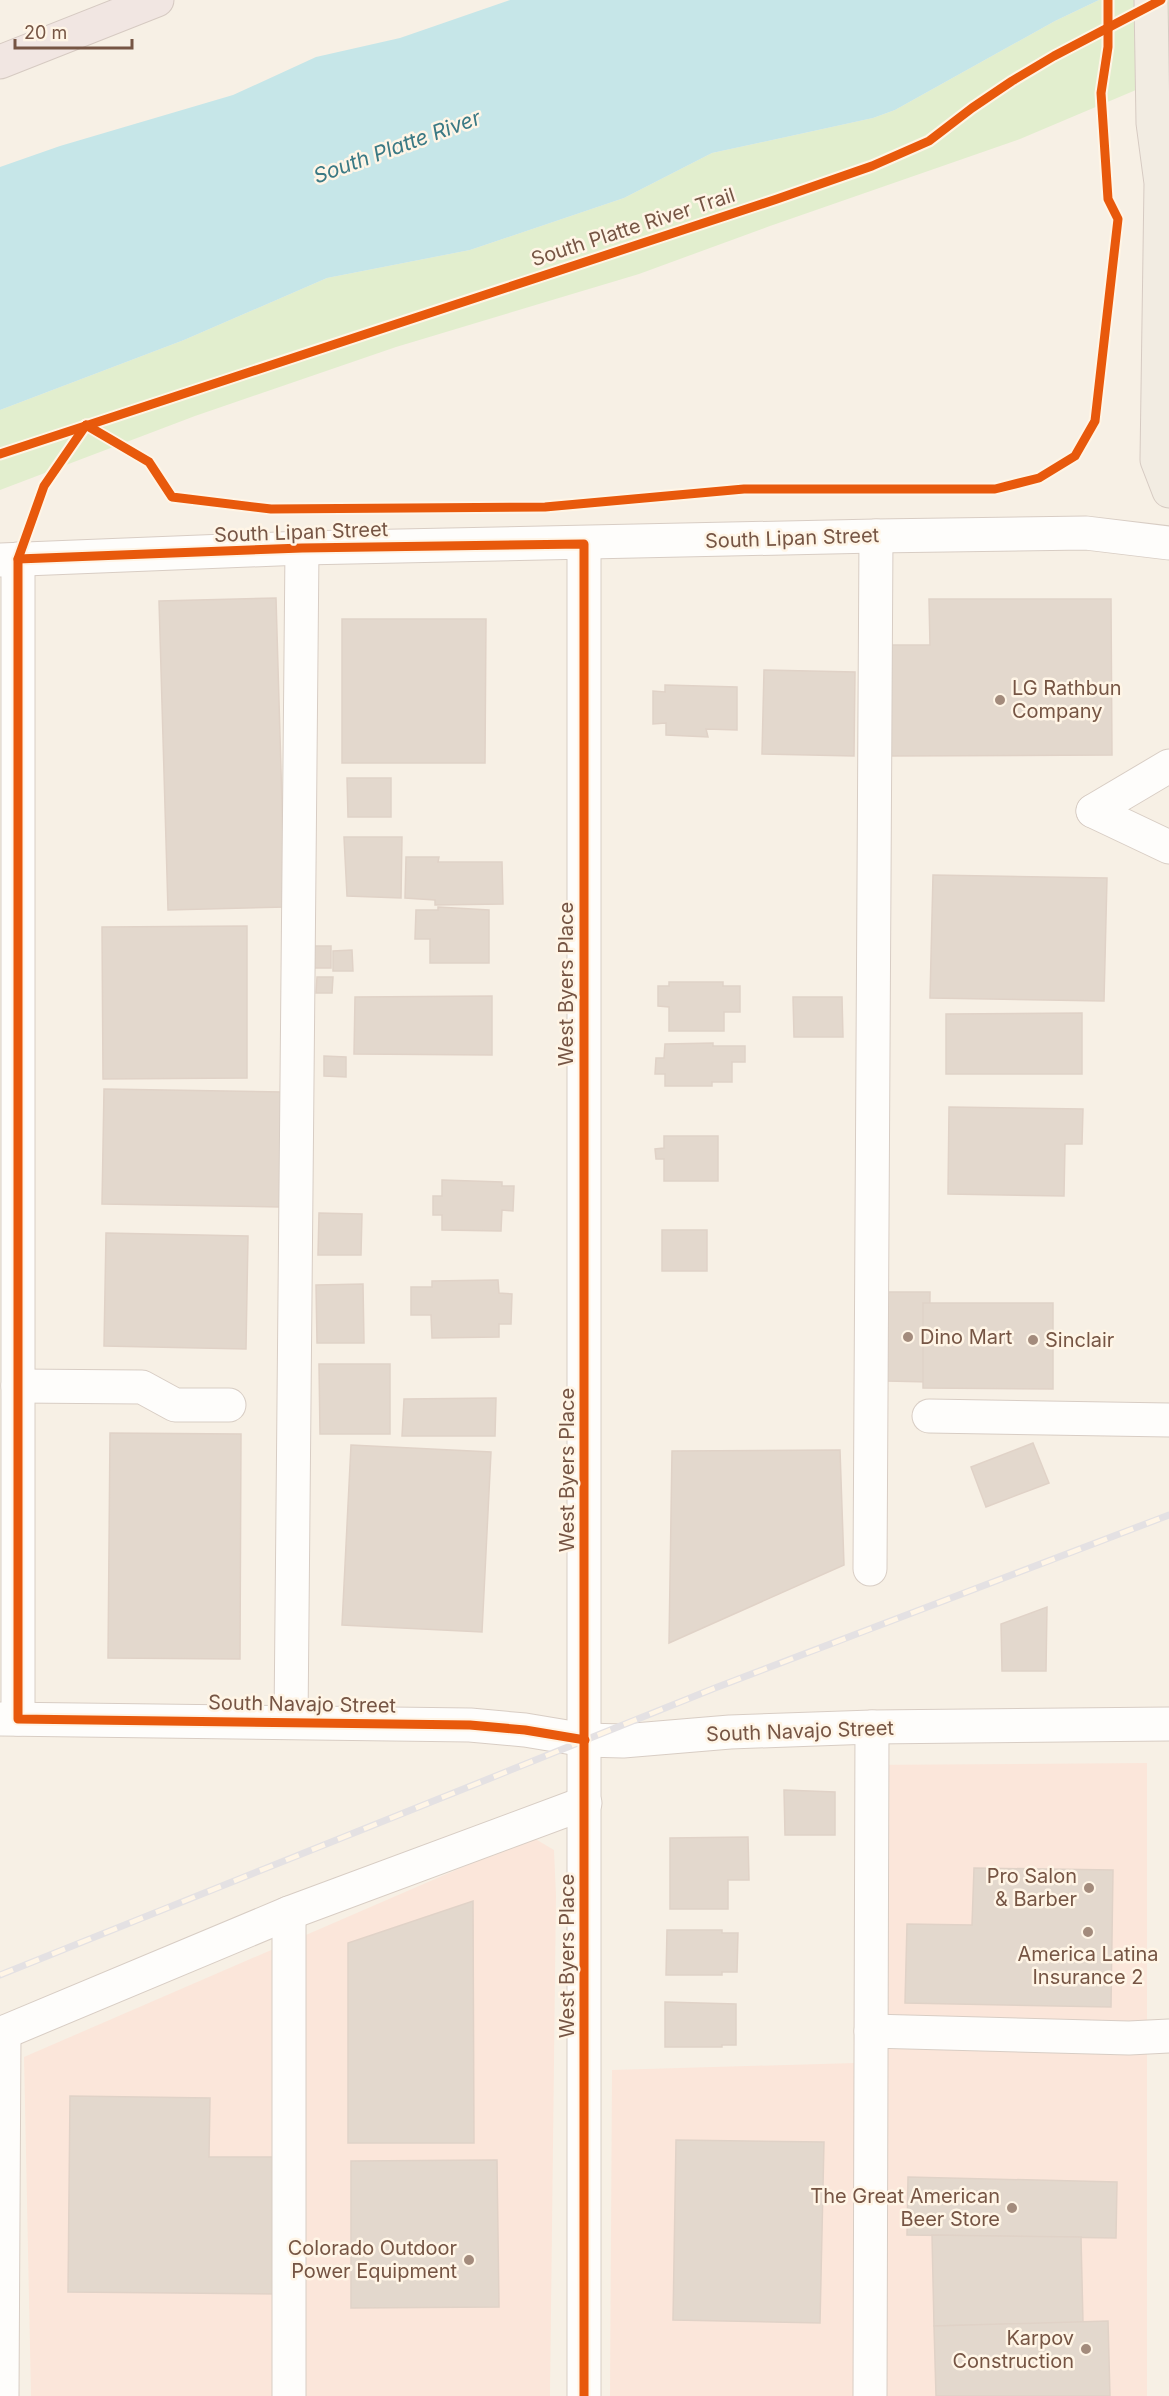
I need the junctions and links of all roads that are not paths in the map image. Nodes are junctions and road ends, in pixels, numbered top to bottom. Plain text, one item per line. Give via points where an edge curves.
1 (157, 0) edge
2 (1151, 13) edge
3 (0, 62) edge
4 (1169, 491) edge
5 (876, 536) junction
6 (1169, 543) edge
7 (584, 544) junction
8 (302, 548) junction
9 (9, 560) edge
10 (1169, 766) edge
11 (1169, 847) edge
12 (18, 1386) junction
13 (229, 1405) dead end
14 (928, 1416) dead end
15 (1169, 1420) edge
16 (870, 1569) dead end
17 (9, 1719) edge
18 (291, 1722) junction
19 (1169, 1724) edge
20 (872, 1727) junction
21 (585, 1740) junction
22 (585, 1803) junction
23 (289, 1913) junction
24 (871, 2031) junction
25 (2, 2033) edge
26 (1169, 2036) edge
27 (2, 2396) edge
28 (289, 2396) edge
29 (584, 2396) edge
30 (870, 2396) edge

1 - 3 highway
2 - 4 main road via 1154,123 1161,183 1157,460
5 - 6 street, South Lipan Street via 1086,533
5 - 7 street, South Lipan Street
5 - 16 street
7 - 8 street, South Lipan Street
7 - 21 street, West Byers Place
8 - 9 street, South Lipan Street
8 - 18 street
9 - 12 street
10 - 11 street via 1093,811
12 - 13 street via 142,1387 175,1405
12 - 17 street
14 - 15 street
17 - 18 street, South Navajo Street
18 - 21 street, South Navajo Street via 470,1725
19 - 20 street, South Navajo Street
20 - 21 street, South Navajo Street
20 - 24 street
21 - 22 street, West Byers Place
22 - 23 street
22 - 29 street, West Byers Place
23 - 25 street
23 - 28 street
24 - 26 street
24 - 30 street
25 - 27 street

